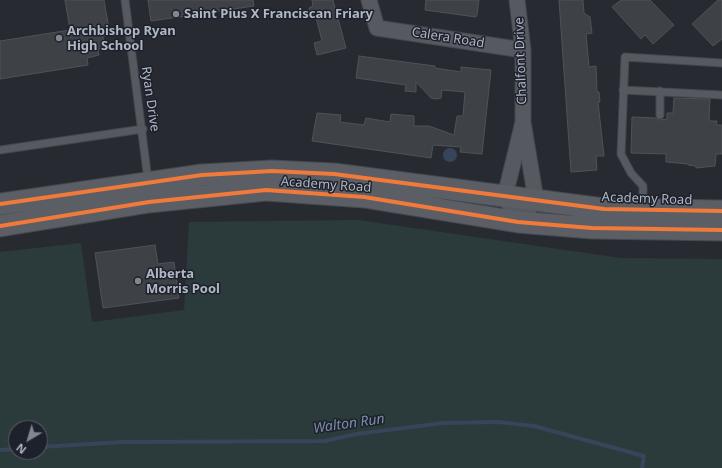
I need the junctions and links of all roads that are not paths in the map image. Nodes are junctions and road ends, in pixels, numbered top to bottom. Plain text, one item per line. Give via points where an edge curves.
1 (125, 0) edge
2 (369, 0) edge
3 (518, 0) edge
4 (523, 50) junction
5 (722, 63) edge
6 (623, 90) junction
7 (660, 91) junction
8 (722, 95) edge
9 (660, 115) dead end
10 (523, 122) junction
11 (143, 129) junction
12 (0, 150) edge
13 (149, 192) junction
14 (505, 196) junction
15 (536, 200) junction
16 (0, 204) edge
17 (644, 210) junction
18 (722, 214) edge
19 (518, 222) junction
20 (0, 226) edge

1 - 11 lane, Ryan Drive
2 - 4 street, Calera Road via 377,28
3 - 4 street, Chalfont Drive
4 - 10 street, Chalfont Drive
5 - 6 lane via 624,57
6 - 7 lane
6 - 17 lane via 621,154 631,173 643,186
7 - 8 lane
7 - 9 lane
10 - 14 street, Chalfont Drive
10 - 15 street, Chalfont Drive
11 - 12 lane
11 - 13 lane, Ryan Drive
13 - 14 main road, Academy Road via 202,175 272,171 334,174
13 - 16 main road, Academy Road
13 - 19 main road, Academy Road via 266,190 364,197
13 - 20 main road, Academy Road
14 - 15 main road, Academy Road
14 - 19 street
15 - 17 main road, Academy Road via 604,209
15 - 19 street
17 - 18 main road, Academy Road
18 - 19 main road, Academy Road via 592,228

